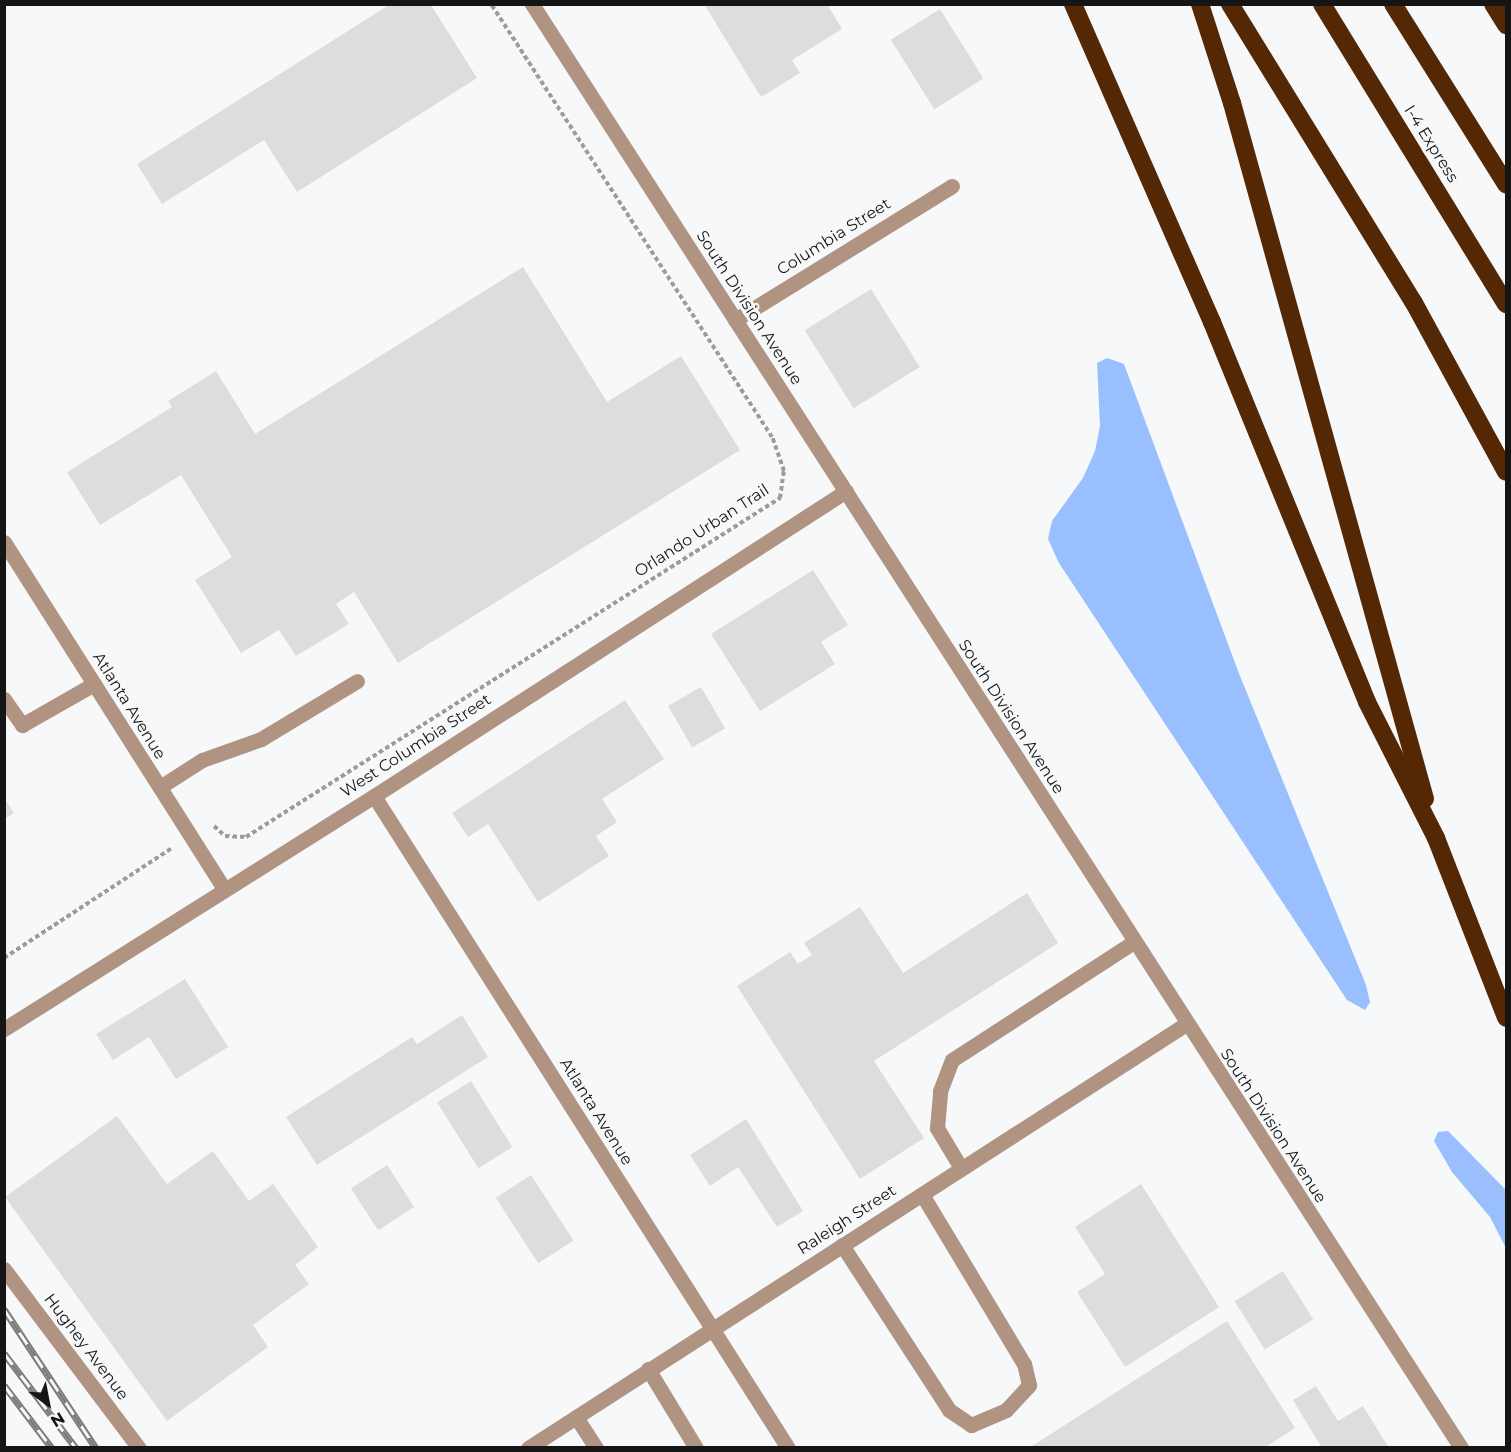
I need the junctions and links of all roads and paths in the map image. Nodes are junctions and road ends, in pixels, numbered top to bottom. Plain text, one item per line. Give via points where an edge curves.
1 (491, 4) edge
2 (532, 4) edge
3 (1073, 4) edge
4 (1200, 4) edge
5 (1230, 4) edge
6 (1322, 4) edge
7 (1393, 4) edge
8 (1493, 4) edge
9 (1506, 25) edge
10 (1506, 184) edge
11 (952, 186) dead end
12 (1506, 304) edge
13 (735, 320) junction
14 (1506, 472) edge
15 (846, 490) junction
16 (4, 542) edge
17 (357, 681) dead end
18 (94, 684) junction
19 (4, 699) edge
20 (160, 787) junction
21 (374, 796) junction
22 (212, 824) dead end
23 (1436, 838) junction
24 (177, 845) dead end
25 (224, 889) junction
26 (1134, 942) junction
27 (4, 958) edge
28 (1506, 1018) edge
29 (1186, 1024) junction
30 (4, 1029) edge
31 (961, 1168) junction
32 (922, 1194) junction
33 (842, 1245) junction
34 (4, 1269) edge
35 (712, 1328) junction
36 (648, 1369) junction
37 (576, 1417) junction
38 (139, 1448) edge
39 (528, 1448) edge
40 (596, 1448) edge
41 (696, 1448) edge
42 (788, 1448) edge
43 (1461, 1448) edge

1 - 22 path, Orlando Urban Trail via 771,437 784,471 780,498 246,837 225,836
2 - 13 street, South Division Avenue
3 - 23 highway via 1212,322 1363,692
4 - 23 highway via 1232,103
5 - 14 highway via 1414,303
6 - 12 highway, I-4 Express
7 - 10 highway
8 - 9 highway
11 - 13 street, Columbia Street
13 - 15 street, South Division Avenue
15 - 21 street, West Columbia Street
15 - 26 street, South Division Avenue
16 - 18 street, Atlanta Avenue
17 - 20 street via 261,739 202,760
18 - 19 street via 22,725
18 - 20 street, Atlanta Avenue
20 - 25 street, Atlanta Avenue
21 - 25 street, West Columbia Street
21 - 35 street, Atlanta Avenue
23 - 28 highway
24 - 27 path
25 - 30 street, West Columbia Street
26 - 29 street, South Division Avenue
26 - 31 street via 952,1060 940,1091 937,1128
29 - 31 street, Raleigh Street
29 - 43 street, South Division Avenue
31 - 32 street, Raleigh Street
32 - 33 street, Raleigh Street
32 - 33 street via 1024,1364 1029,1385 1006,1410 971,1425 949,1410
33 - 35 street, Raleigh Street
34 - 38 street, Hughey Avenue
35 - 36 street, Raleigh Street
35 - 42 street, Atlanta Avenue
36 - 37 street, Raleigh Street
36 - 41 street
37 - 39 street, Raleigh Street
37 - 40 street

